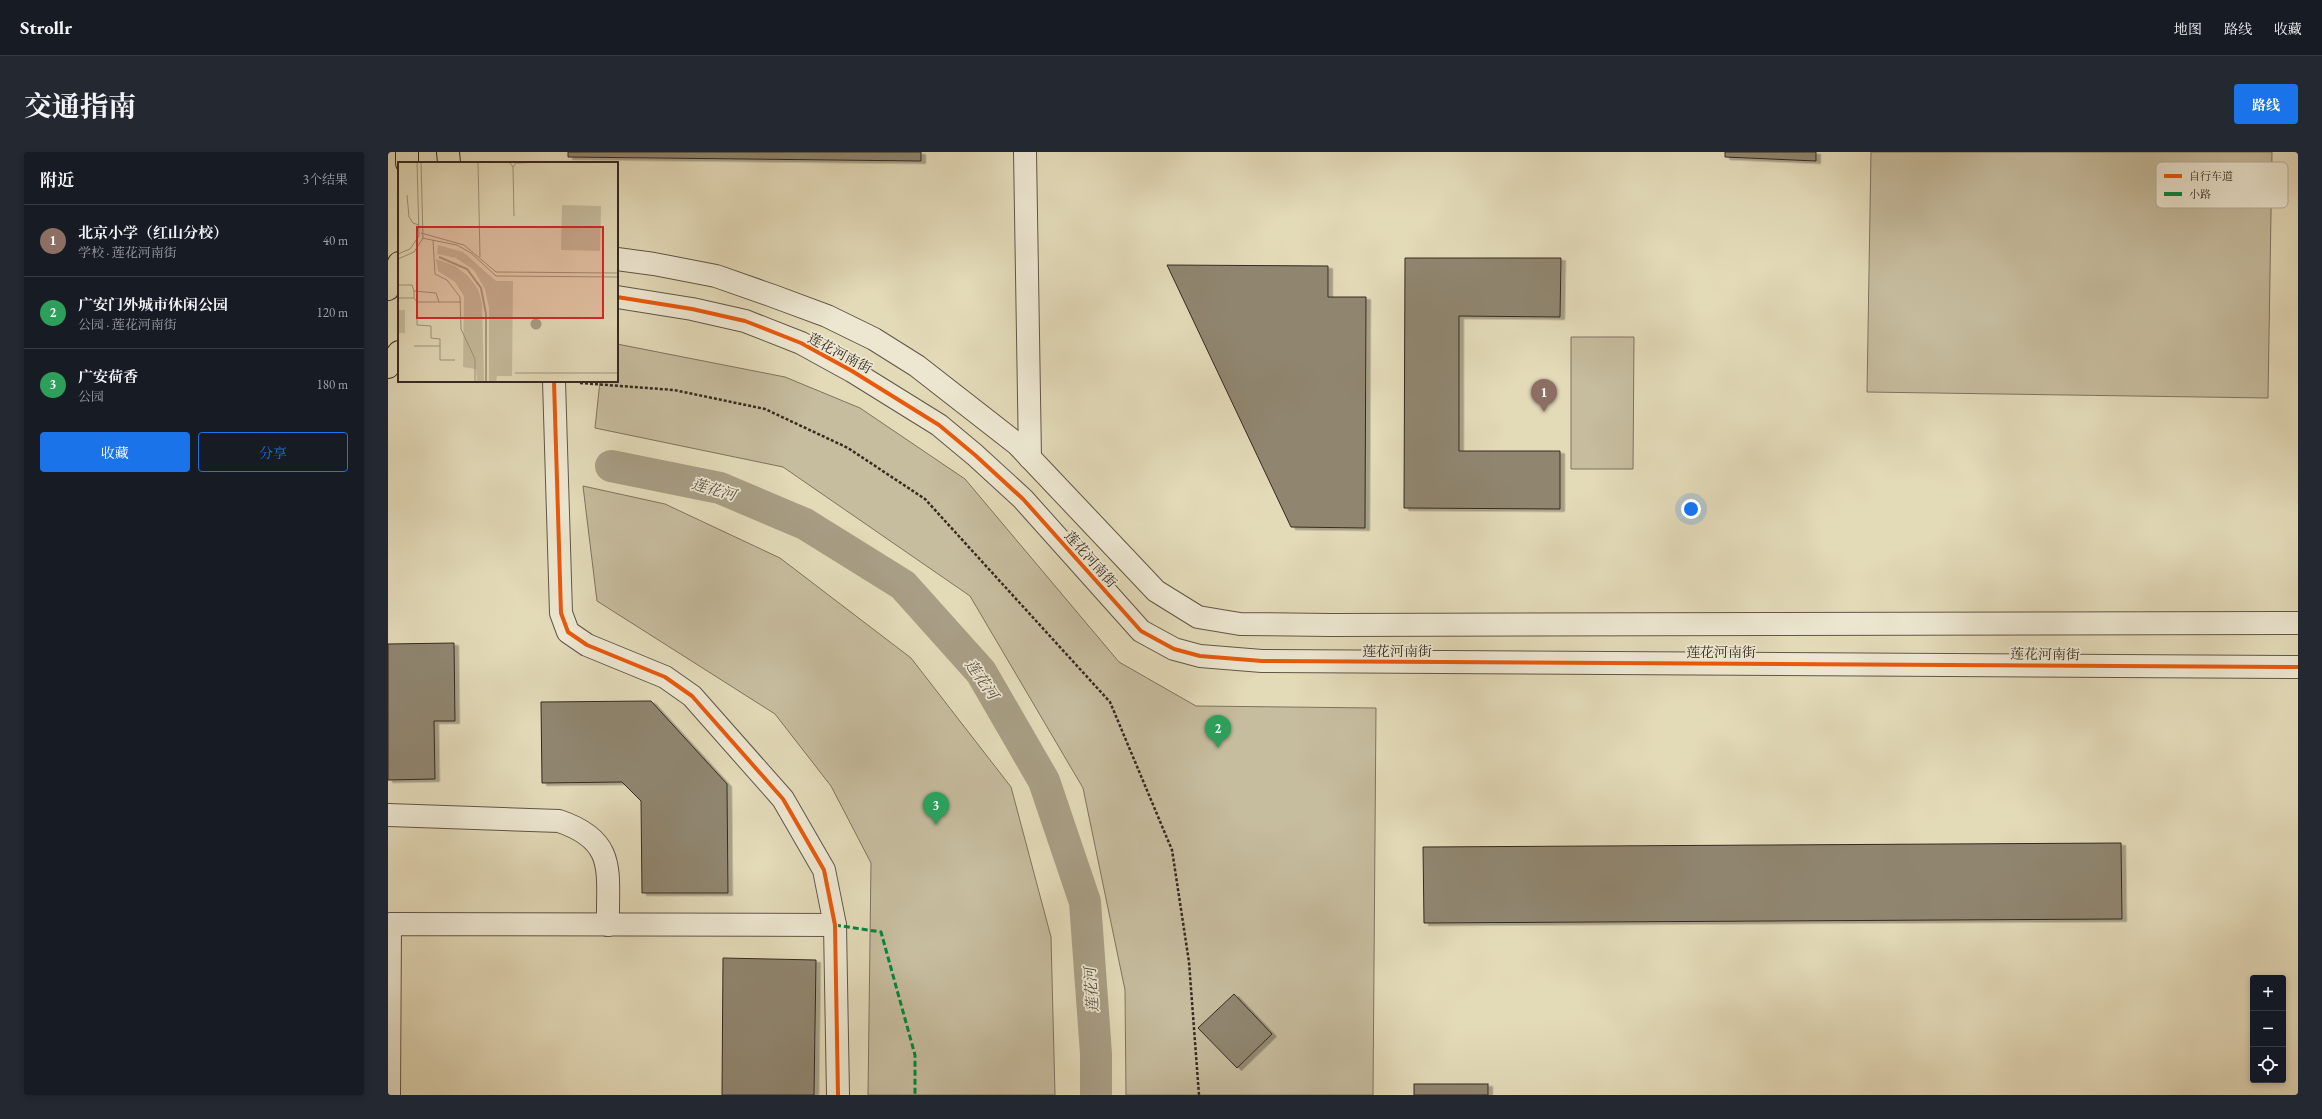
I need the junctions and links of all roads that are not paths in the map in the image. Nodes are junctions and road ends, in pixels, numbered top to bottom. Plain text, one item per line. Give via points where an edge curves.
1 (448, 152) edge
2 (1025, 152) edge
3 (450, 162) edge
4 (618, 259) edge
5 (398, 265) edge
6 (388, 289) edge
7 (618, 297) edge
8 (398, 353) edge
9 (388, 367) edge
10 (554, 382) edge
11 (1030, 458) junction
12 (2298, 623) edge
13 (2298, 667) edge
14 (388, 815) edge
15 (389, 922) edge
16 (608, 925) junction
17 (835, 925) junction
18 (389, 1095) edge
19 (838, 1095) edge

1 - 3 main road
2 - 11 street
4 - 11 street, 莲花河南街 via 716,276 827,316 874,339 916,366 1017,444
5 - 6 main road
7 - 13 street, 莲花河南街 via 692,309 745,321 801,343 900,399 939,425 1023,499 1141,631 1174,649 1200,656 1270,661
8 - 9 main road
10 - 17 street via 561,613 568,632 587,645 664,676 692,696 715,720 783,799 824,870
11 - 12 street, 莲花河南街 via 1156,591 1198,617 1240,624
14 - 16 street via 559,821 579,828 596,842 607,861
15 - 16 street
15 - 18 street
16 - 17 street
17 - 19 street

